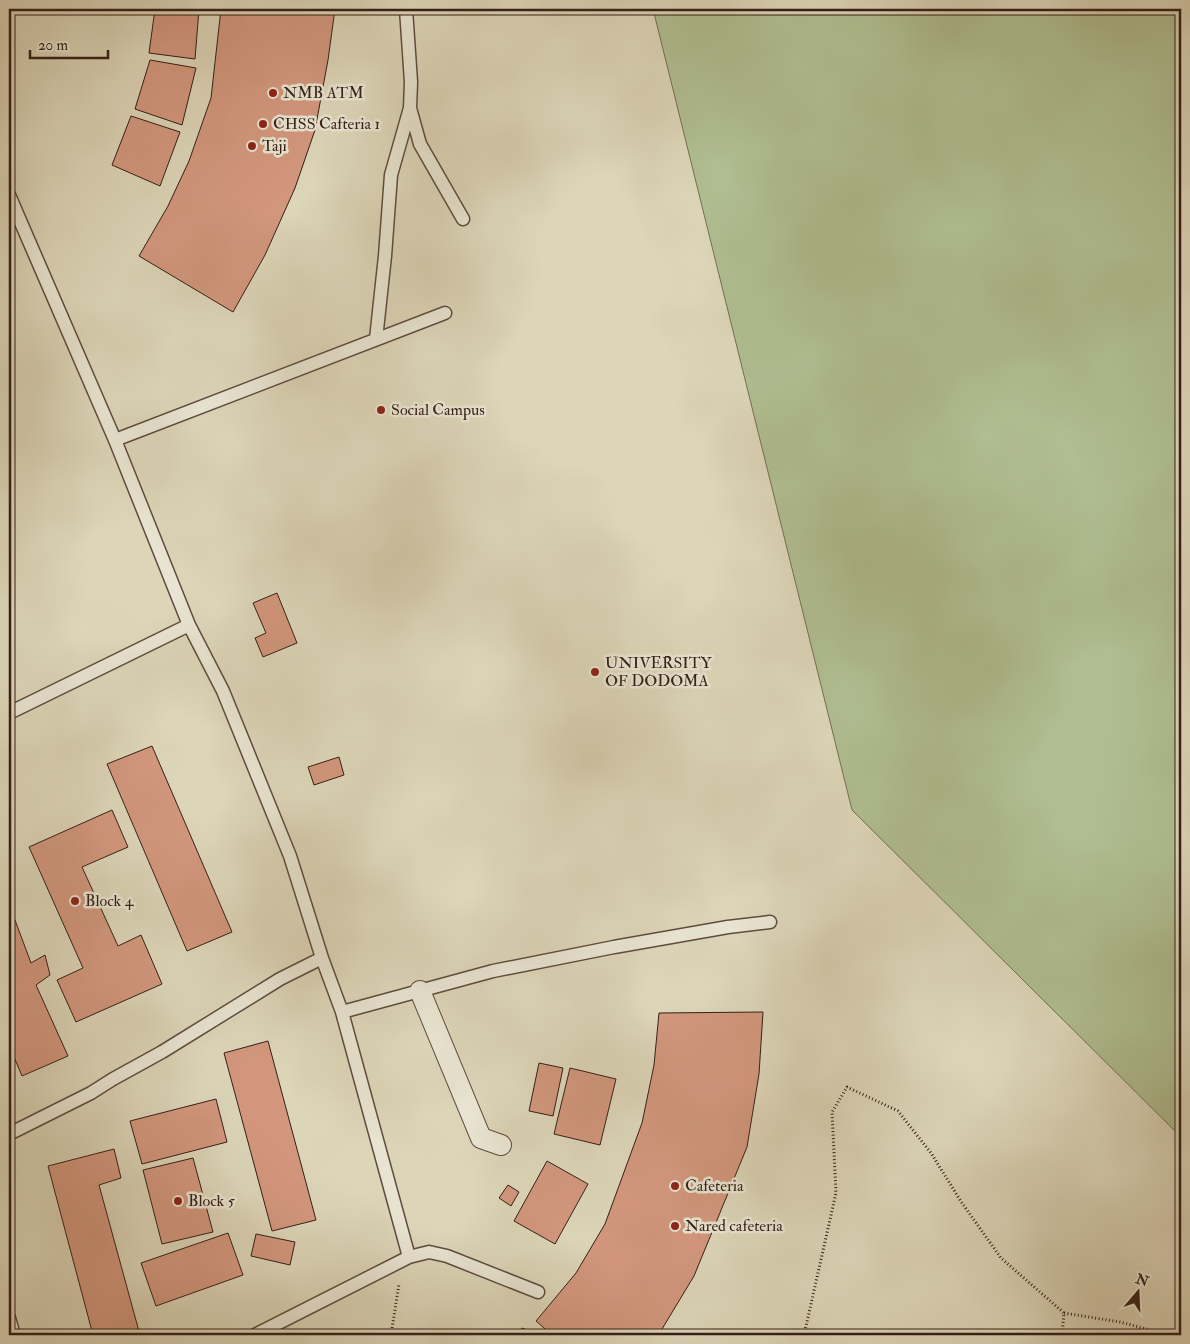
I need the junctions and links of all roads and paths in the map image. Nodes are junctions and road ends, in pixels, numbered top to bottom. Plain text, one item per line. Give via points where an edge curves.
1 (406, 9) edge
2 (410, 108) junction
3 (9, 195) edge
4 (463, 218) dead end
5 (445, 313) dead end
6 (376, 338) junction
7 (114, 440) junction
8 (189, 624) junction
9 (9, 713) edge
10 (770, 922) dead end
11 (322, 958) junction
12 (420, 991) junction
13 (342, 1012) junction
14 (9, 1134) edge
15 (501, 1146) dead end
16 (406, 1258) junction
17 (538, 1292) dead end
18 (1064, 1313) junction
19 (9, 1318) edge
20 (14, 1335) edge
21 (255, 1335) edge
22 (390, 1335) edge
23 (804, 1335) edge
24 (1062, 1335) edge
25 (1169, 1335) edge

1 - 2 lane
2 - 4 lane via 420,144
2 - 6 lane via 391,176
3 - 7 lane
5 - 6 lane
6 - 7 lane
7 - 8 lane
8 - 9 lane
8 - 11 lane via 223,691 275,817 303,893
10 - 12 lane via 614,947 493,971
11 - 13 lane
11 - 14 lane via 91,1093
12 - 13 lane
12 - 15 street via 481,1138
13 - 16 lane
16 - 17 lane via 429,1252 447,1256
16 - 21 lane
16 - 22 path
18 - 23 path via 1001,1258 931,1153 898,1111 847,1087 832,1112 836,1193
18 - 24 path
18 - 25 path via 1120,1322
19 - 20 lane

